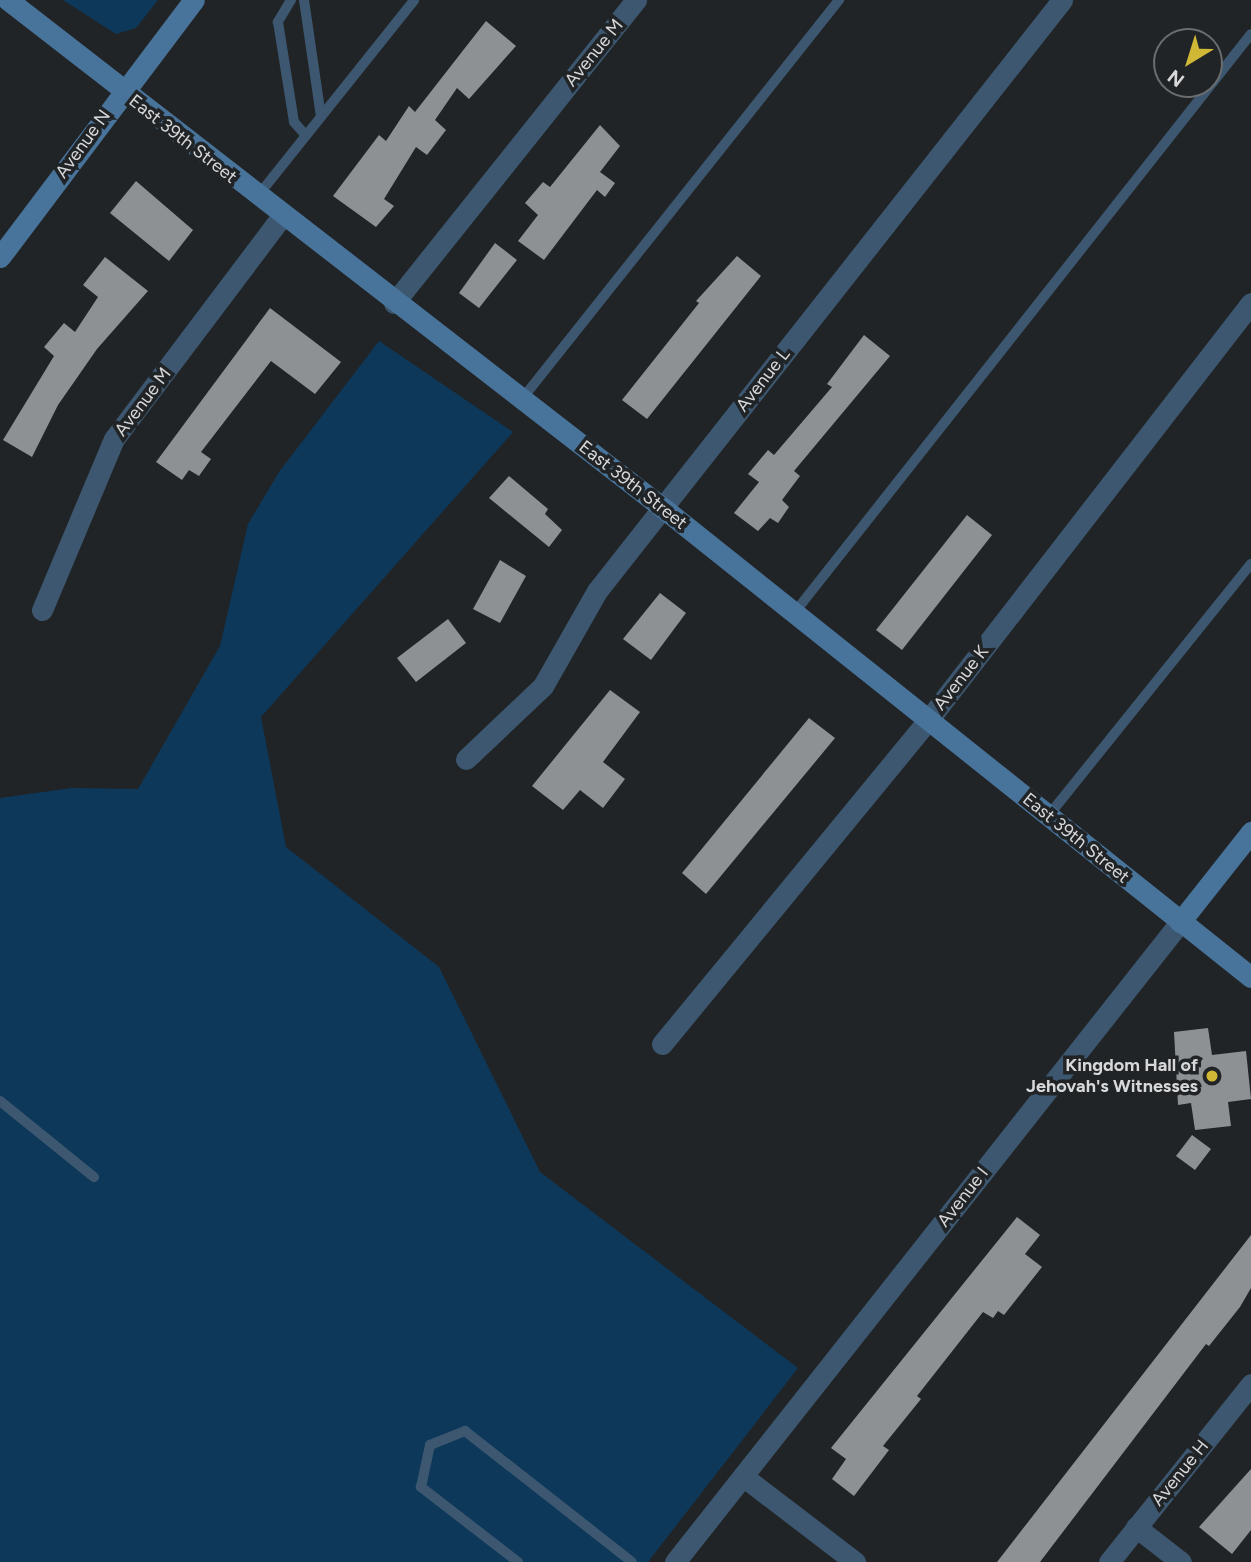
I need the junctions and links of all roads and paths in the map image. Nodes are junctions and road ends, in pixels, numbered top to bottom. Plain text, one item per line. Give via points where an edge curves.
1 (8, 0) edge
2 (194, 0) edge
3 (291, 0) edge
4 (304, 0) edge
5 (414, 0) edge
6 (636, 0) edge
7 (839, 0) edge
8 (1062, 0) edge
9 (1251, 34) edge
10 (122, 90) junction
11 (321, 117) junction
12 (306, 136) junction
13 (257, 197) junction
14 (282, 216) junction
15 (1, 253) edge
16 (394, 303) junction
17 (1251, 303) edge
18 (522, 399) junction
19 (663, 508) junction
20 (1251, 564) edge
21 (43, 610) dead end
22 (795, 612) junction
23 (929, 719) junction
24 (466, 759) dead end
25 (1049, 816) junction
26 (1251, 832) edge
27 (1180, 922) junction
28 (1251, 977) edge
29 (662, 1044) dead end
30 (0, 1101) edge
31 (94, 1177) dead end
32 (1251, 1384) edge
33 (744, 1477) junction
34 (1136, 1527) junction
35 (518, 1562) edge
36 (632, 1562) edge
37 (675, 1562) edge
38 (855, 1562) edge
39 (1109, 1562) edge
40 (1181, 1562) edge

1 - 10 main road, East 39th Street
2 - 10 main road, Avenue N
3 - 12 lane via 278,22 294,122
4 - 11 lane
5 - 11 lane
6 - 16 street, Avenue M
7 - 18 lane
8 - 19 street, Avenue L
9 - 22 lane
10 - 13 main road, East 39th Street
10 - 15 main road, Avenue N
11 - 12 lane
12 - 13 lane
13 - 14 main road, East 39th Street
14 - 16 main road, East 39th Street
14 - 21 street, Avenue M via 114,439
16 - 18 main road, East 39th Street
17 - 23 street, Avenue K
18 - 19 main road, East 39th Street
19 - 22 main road, East 39th Street
19 - 24 street, Avenue L via 597,591 543,686
20 - 25 lane
22 - 23 main road, East 39th Street
23 - 25 main road, East 39th Street
23 - 29 street, Avenue K
25 - 27 main road, East 39th Street
26 - 27 main road, Avenue I
27 - 28 main road, East 39th Street
27 - 33 street, Avenue I
30 - 31 lane
32 - 34 street, Avenue H
33 - 37 street, Avenue I
33 - 38 street
34 - 39 street, Avenue H
34 - 40 street
35 - 36 lane via 421,1487 430,1445 464,1431

